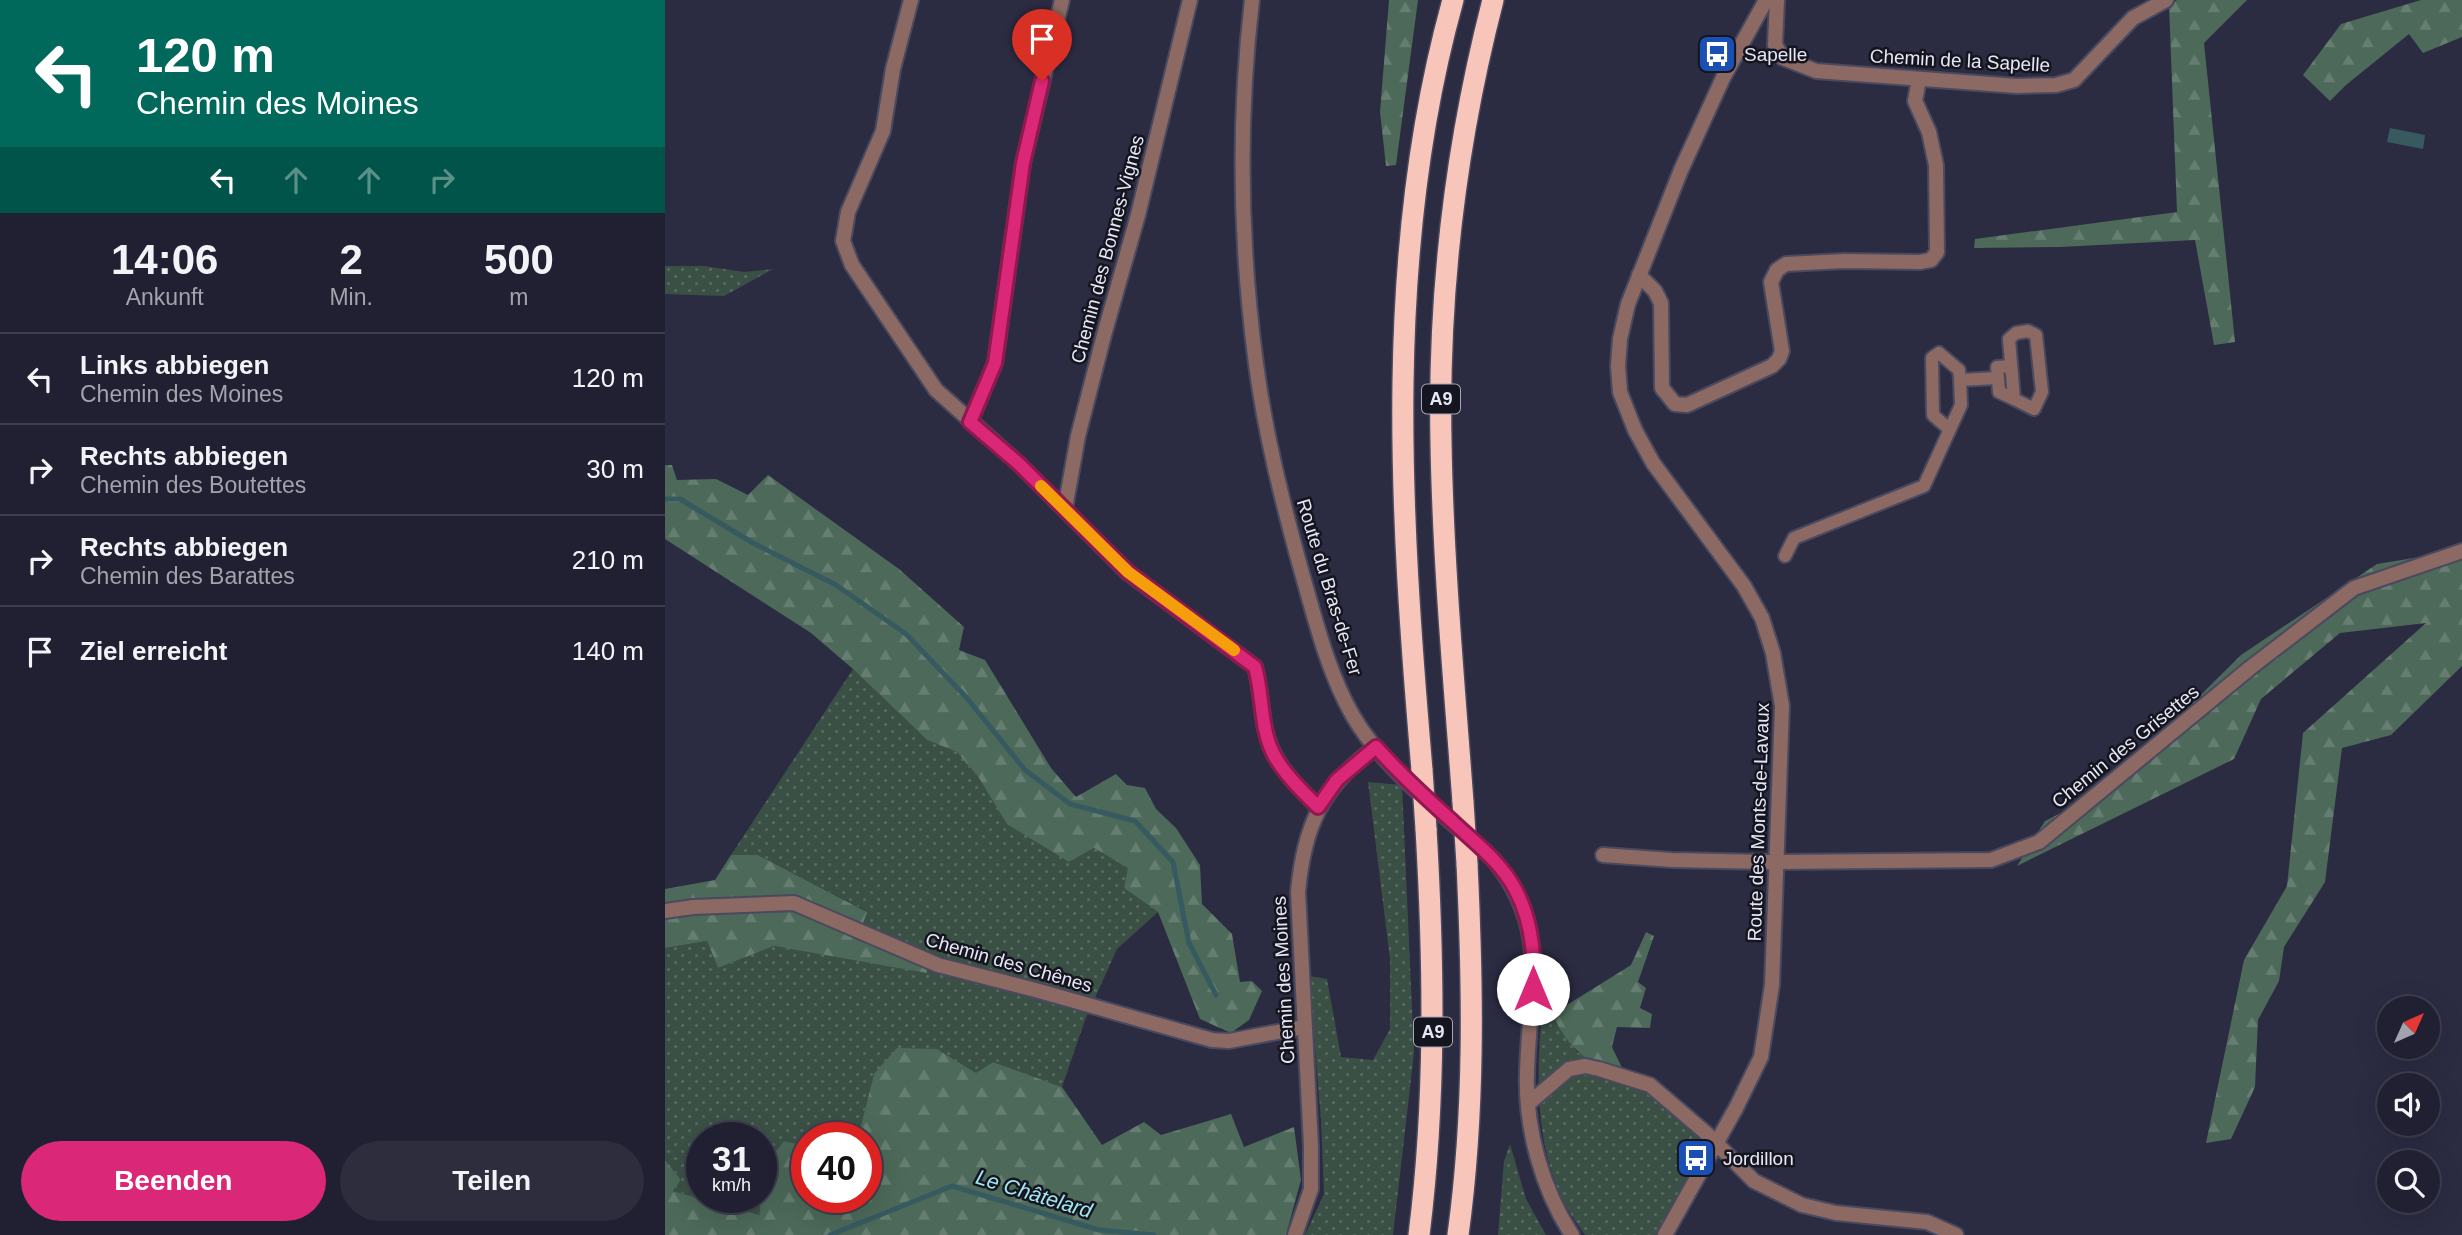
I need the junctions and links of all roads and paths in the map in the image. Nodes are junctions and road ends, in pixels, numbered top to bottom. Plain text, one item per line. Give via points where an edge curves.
1 (911, 0) edge
2 (1062, 0) edge
3 (1190, 0) edge
4 (1252, 0) edge
5 (1493, 0) edge
6 (1766, 0) edge
7 (1777, 0) edge
8 (2167, 0) edge
9 (1451, 7) edge
10 (1919, 79) junction
11 (1639, 275) junction
12 (2011, 366) junction
13 (1997, 378) junction
14 (1960, 380) junction
15 (2014, 399) junction
16 (970, 422) junction
17 (1949, 429) junction
18 (1065, 509) junction
19 (2462, 551) edge
20 (1785, 556) dead end
21 (1376, 747) junction
22 (1318, 807) junction
23 (1604, 855) dead end
24 (1777, 862) junction
25 (665, 911) edge
26 (1304, 1027) junction
27 (1528, 1104) junction
28 (1717, 1144) junction
29 (1294, 1235) edge
30 (1419, 1235) edge
31 (1458, 1235) edge
32 (1572, 1235) edge
33 (1665, 1235) edge
34 (1956, 1235) edge

1 - 16 street via 883,131 848,212 843,241 852,265 936,390
2 - 16 street via 1023,163 995,363
3 - 18 street, Chemin des Bonnes-Vignes via 1078,436
4 - 21 street, Route du Bras-de-Fer via 1242,189 1256,365 1273,464 1326,655 1353,716
5 - 31 highway, A9, bridge via 1462,154 1451,238 1440,440 1472,983 1472,1087
6 - 11 street, Route des Monts-de-Lavaux via 1723,78
7 - 10 street, Chemin de la Sapelle via 1775,45 1783,58 1816,71
8 - 10 street, Chemin de la Sapelle via 2133,18 2074,80 2017,86
9 - 30 highway, A9, bridge via 1416,194 1402,408 1404,539 1431,921 1433,1040
10 - 11 street via 1915,101 1929,132 1936,165 1937,252 1931,260 1786,264 1771,282 1782,351 1779,359 1687,405 1675,404 1662,388 1661,303
11 - 24 street, Route des Monts-de-Lavaux via 1620,339 1620,392 1653,463 1744,586 1762,618 1782,706
12 - 13 street via 1997,368
12 - 15 street
12 - 15 street via 2009,339 2028,331 2036,335 2042,392 2034,409
13 - 14 street
13 - 15 street via 1999,392
14 - 17 street via 1961,405
14 - 17 street via 1959,370 1939,354 1932,358 1933,415
16 - 18 street
17 - 20 street via 1924,486 1794,538
18 - 22 street via 1128,572 1255,667 1273,752
19 - 24 street, Chemin des Grisettes via 2354,587 2039,842 1991,860
21 - 22 street, Chemin des Moines via 1337,780
21 - 27 street, Route du Bras-de-Fer via 1493,859 1521,903 1534,968
22 - 26 street, Chemin des Moines via 1298,892
23 - 24 street, Chemin des Grisettes
24 - 28 street, Route des Monts-de-Lavaux via 1772,985 1761,1057
25 - 26 street, Chemin des Chênes via 794,903 937,965 1212,1040
26 - 29 street, Chemin des Moines via 1311,1189
27 - 28 street via 1569,1069 1585,1066 1650,1085
27 - 32 street, Route du Bras-de-Fer via 1544,1176
28 - 33 street, Route des Monts-de-Lavaux
28 - 34 street via 1754,1181 1803,1205 1927,1222

